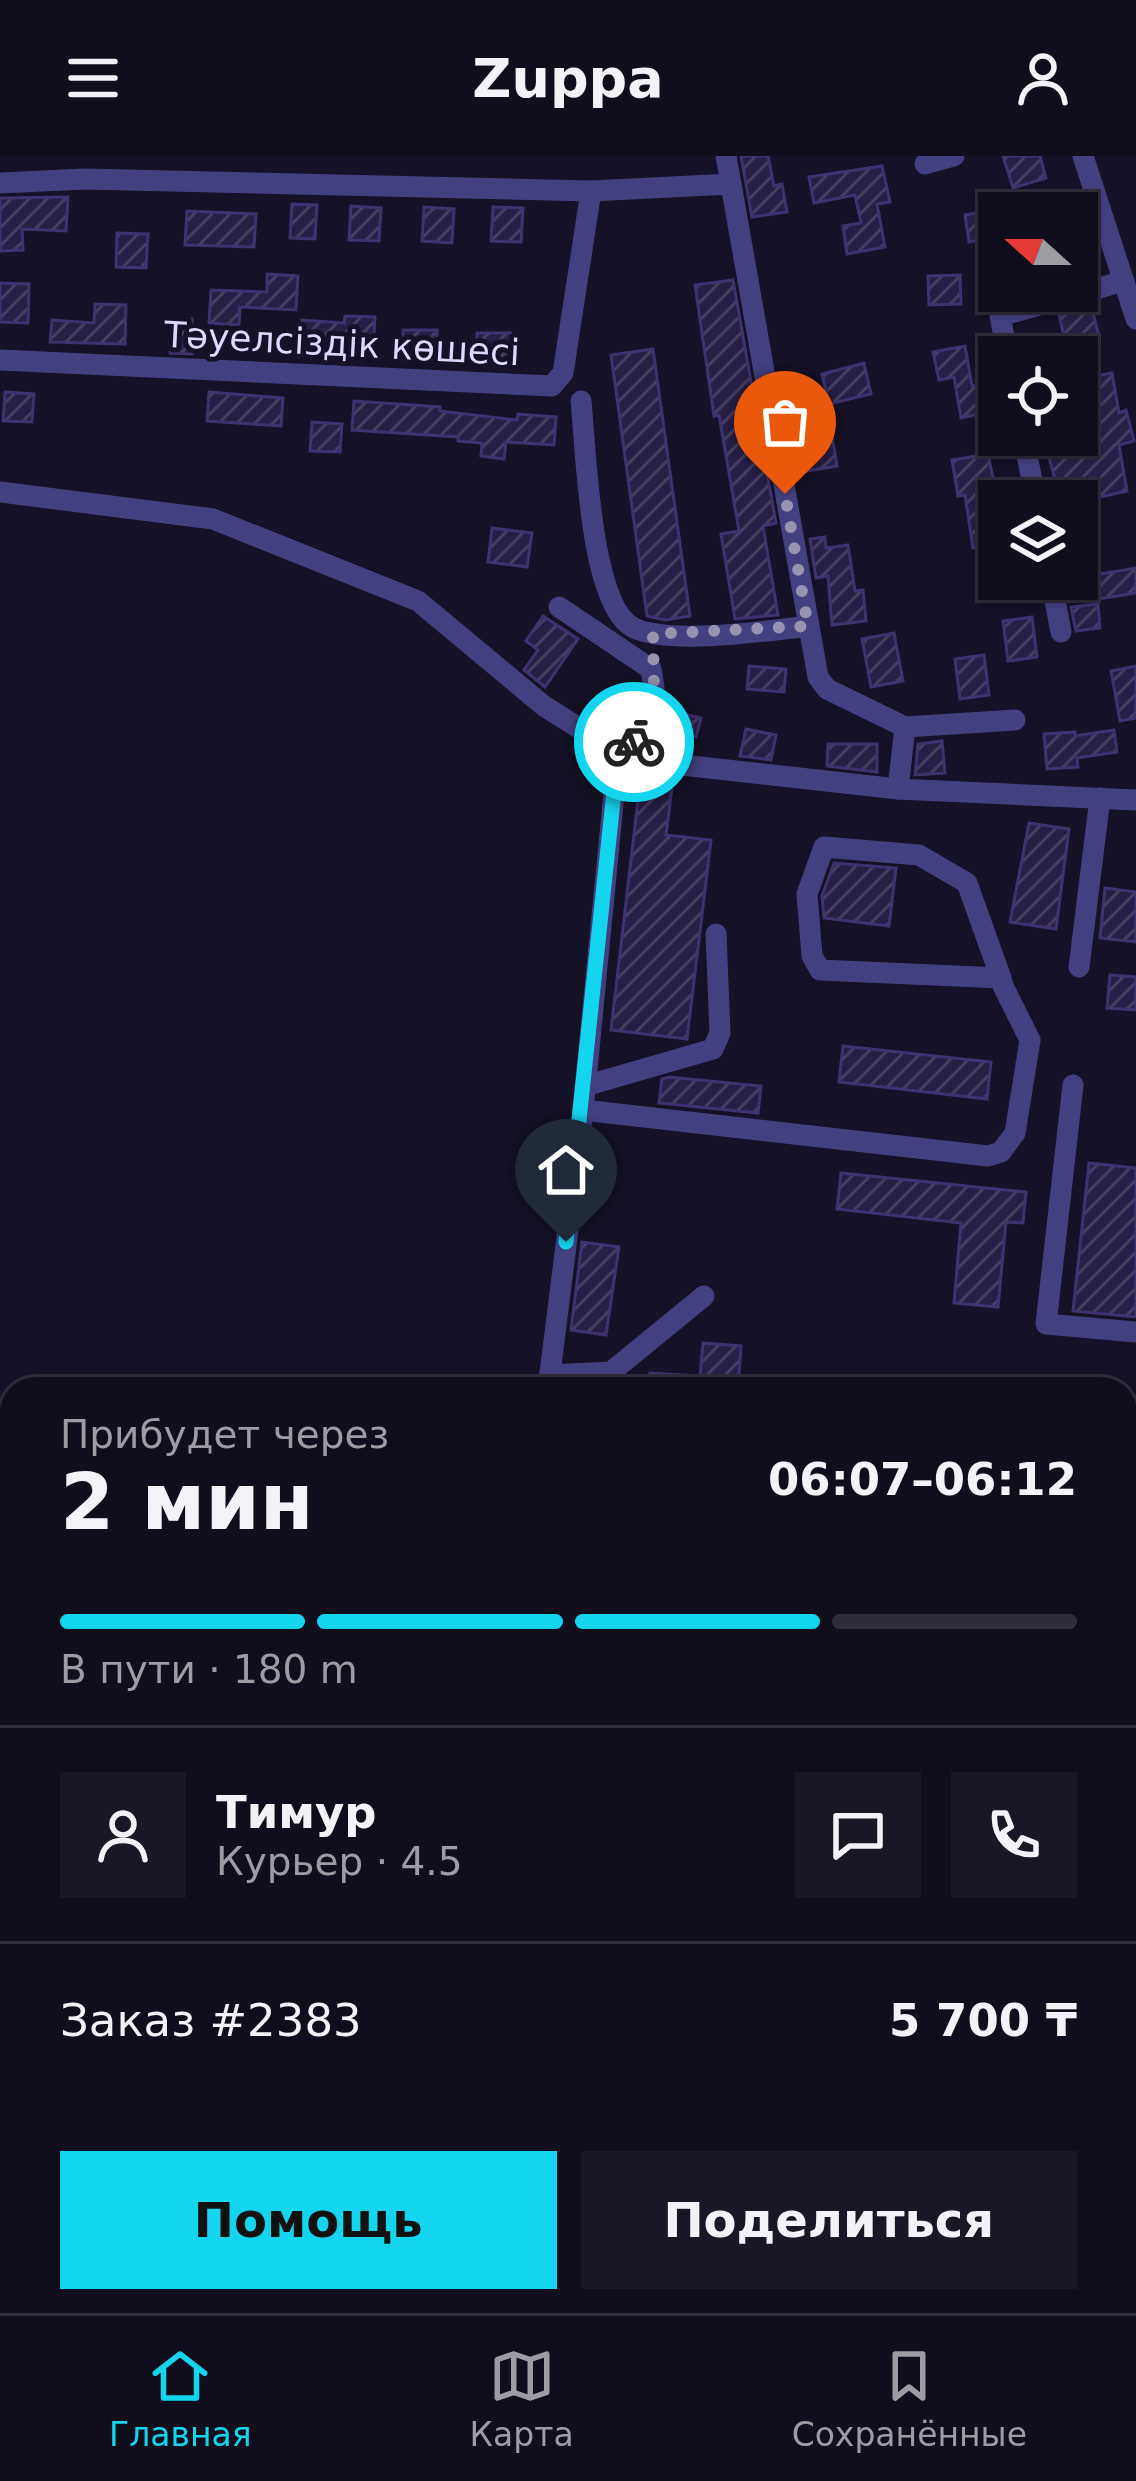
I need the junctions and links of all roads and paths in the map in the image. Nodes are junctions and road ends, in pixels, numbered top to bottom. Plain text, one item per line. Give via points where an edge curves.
1 (726, 156) edge
2 (954, 156) edge
3 (1083, 156) edge
4 (925, 164) dead end
5 (0, 183) edge
6 (731, 184) junction
7 (591, 191) junction
8 (1124, 281) junction
9 (1136, 319) edge
10 (1004, 336) edge
11 (0, 360) edge
12 (581, 401) dead end
13 (0, 492) edge
14 (1055, 600) edge
15 (559, 607) dead end
16 (808, 626) junction
17 (1061, 632) dead end
18 (653, 634) junction
19 (651, 669) junction
20 (1015, 720) dead end
21 (905, 727) junction
22 (638, 760) junction
23 (898, 789) junction
24 (1100, 798) junction
25 (1136, 800) edge
26 (716, 934) dead end
27 (1079, 967) dead end
28 (1001, 979) junction
29 (586, 1085) junction
30 (1072, 1085) dead end
31 (583, 1110) junction
32 (704, 1297) dead end
33 (1136, 1332) edge
34 (550, 1377) edge
35 (580, 1377) edge

1 - 6 street
2 - 4 street
3 - 8 street
5 - 7 street
6 - 7 street
6 - 16 street
7 - 11 street, Тәуелсіздік көшесі via 563,373 552,386
8 - 9 street
8 - 10 street via 1000,316
12 - 18 street via 604,587 620,620
13 - 22 street via 213,519 418,601 544,706
14 - 17 street
15 - 19 street
16 - 18 street
16 - 21 street via 827,688
18 - 19 street
19 - 22 street
20 - 21 street
21 - 23 street
22 - 23 street
22 - 29 street via 616,773
23 - 24 street
24 - 25 street
24 - 27 street
26 - 29 street via 720,1033 713,1049
28 - 28 street via 968,883 919,855 824,847 807,894 820,970
28 - 31 street via 1030,1040 1016,1133 1001,1152
29 - 31 street
30 - 33 street via 1046,1324
31 - 34 street
32 - 35 street via 611,1372

